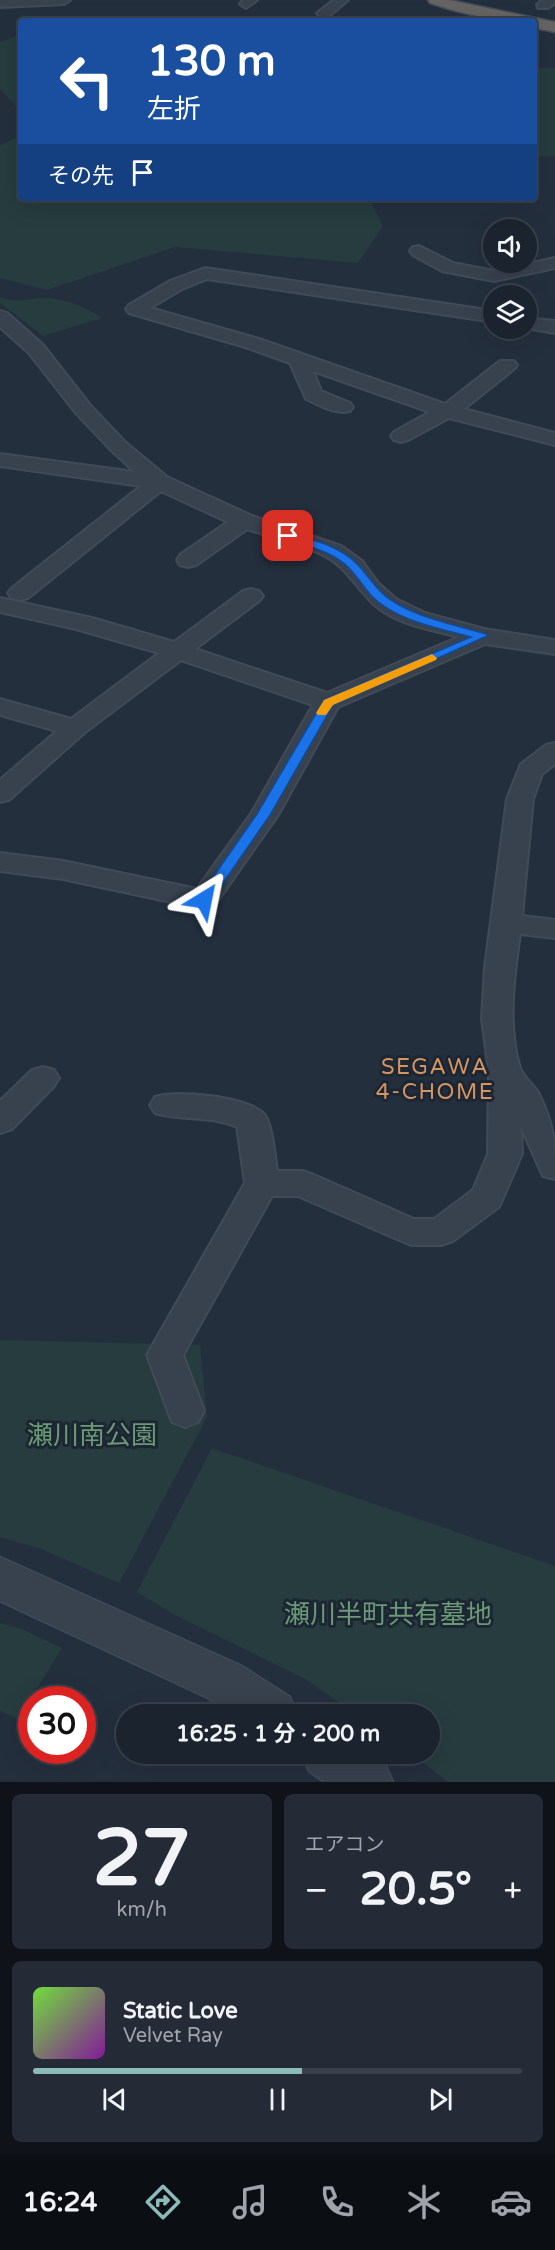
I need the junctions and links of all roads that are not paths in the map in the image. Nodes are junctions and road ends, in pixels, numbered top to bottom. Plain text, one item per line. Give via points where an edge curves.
1 (64, 0) edge
2 (342, 0) edge
3 (435, 0) edge
4 (0, 3) edge
5 (324, 13) dead end
6 (510, 18) edge
7 (537, 24) edge
8 (555, 27) edge
9 (419, 251) dead end
10 (227, 257) dead end
11 (555, 263) edge
12 (205, 273) junction
13 (483, 315) edge
14 (0, 317) edge
15 (537, 325) edge
16 (555, 327) edge
17 (9, 336) edge
18 (298, 359) junction
19 (507, 365) dead end
20 (343, 407) dead end
21 (446, 411) junction
22 (401, 436) dead end
23 (555, 439) edge
24 (0, 460) edge
25 (159, 482) junction
26 (244, 521) junction
27 (188, 560) dead end
28 (251, 596) dead end
29 (10, 599) edge
30 (482, 636) junction
31 (555, 647) edge
32 (179, 652) junction
33 (328, 702) junction
34 (0, 707) edge
35 (75, 728) junction
36 (555, 751) edge
37 (0, 794) edge
38 (0, 862) edge
39 (507, 923) junction
40 (555, 929) edge
41 (505, 1072) junction
42 (43, 1078) dead end
43 (166, 1105) dead end
44 (0, 1121) edge
45 (555, 1167) edge
46 (262, 1183) junction
47 (185, 1411) dead end
48 (0, 1578) edge
49 (257, 1704) edge
50 (341, 1764) edge
51 (367, 1782) edge

1 - 4 street
2 - 5 street
3 - 6 highway
7 - 8 highway
9 - 11 street via 448,267 494,276
10 - 12 street
12 - 13 street
12 - 18 street via 135,309
14 - 17 street
15 - 16 street
17 - 25 street via 36,349 83,409 138,466
18 - 20 street via 313,395
18 - 21 street
19 - 21 street
21 - 22 street
21 - 23 street
24 - 25 street
25 - 26 street
25 - 29 street
26 - 27 street
26 - 30 street via 333,551 354,566 388,604 417,618
28 - 32 street
29 - 32 street
30 - 31 street
30 - 33 street
32 - 33 street
32 - 35 street
33 - 38 street via 264,815 204,900 63,870
34 - 35 street
35 - 37 street
36 - 39 street via 530,770 520,799
39 - 40 street
39 - 41 street via 497,1019
41 - 45 street via 525,1098
41 - 46 street via 505,1154 488,1198 441,1232 411,1232 302,1184
42 - 44 street
43 - 46 street via 229,1110 252,1121
46 - 47 street via 165,1354
48 - 49 street via 225,1682
50 - 51 street

